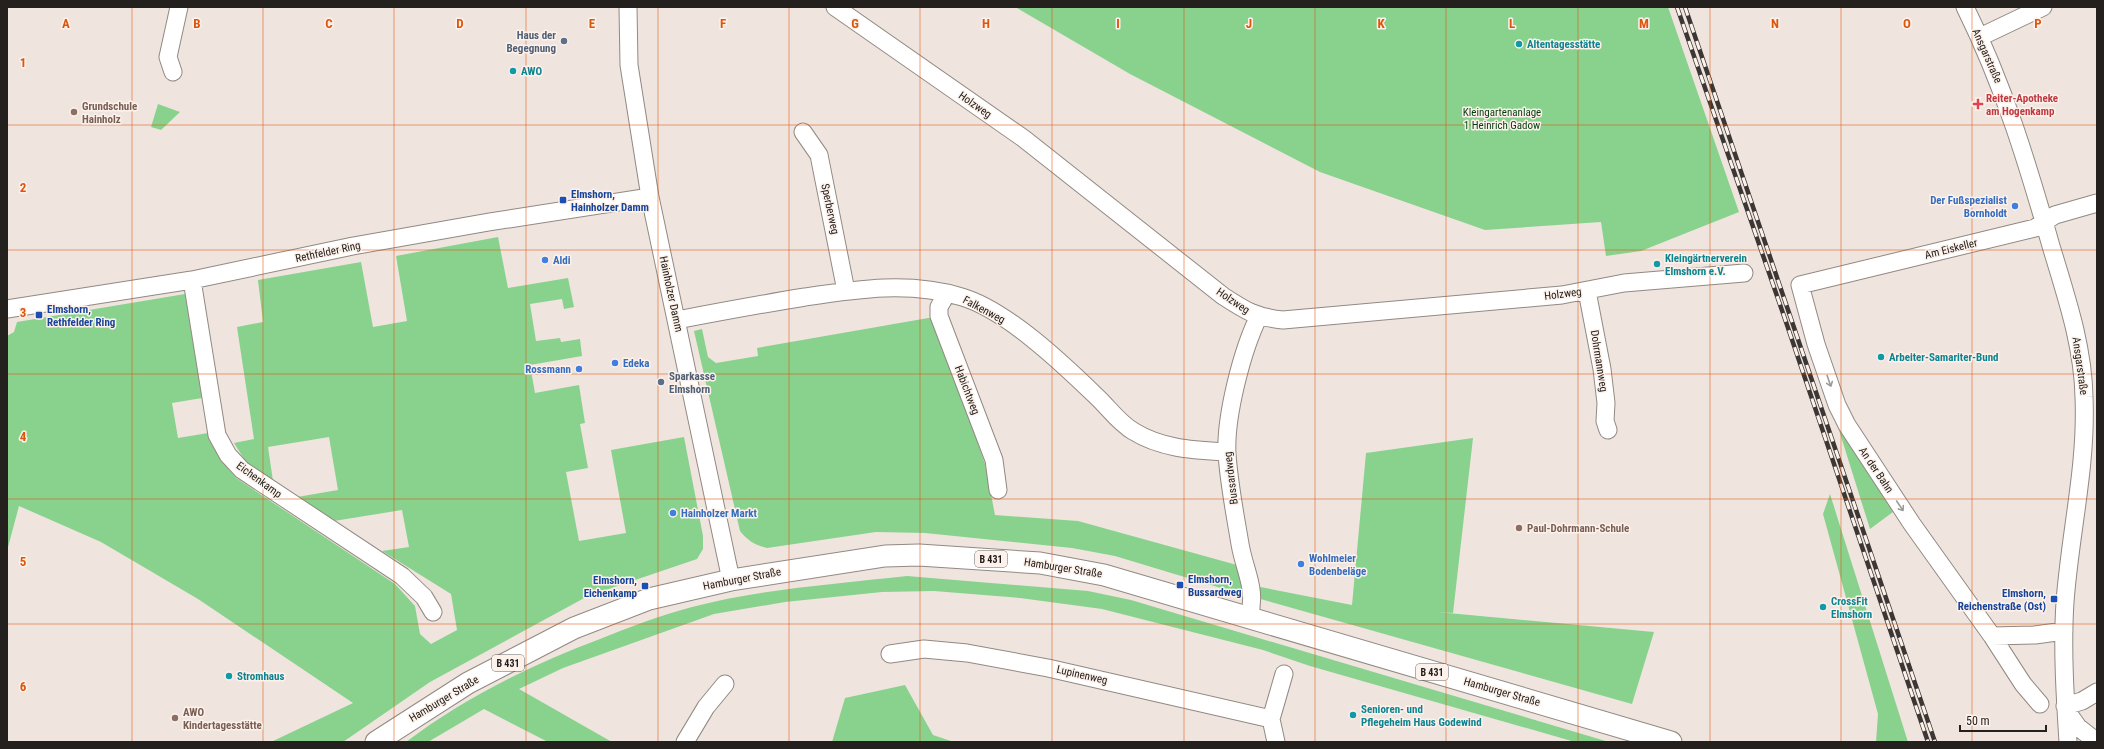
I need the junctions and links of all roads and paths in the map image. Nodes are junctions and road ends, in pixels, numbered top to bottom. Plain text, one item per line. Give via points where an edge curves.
1 (179, 7) edge
2 (628, 7) edge
3 (835, 7) edge
4 (1965, 7) edge
5 (2043, 7) edge
6 (1980, 37) junction
7 (174, 72) dead end
8 (803, 132) dead end
9 (650, 197) junction
10 (2097, 203) edge
11 (2044, 222) junction
12 (1744, 273) dead end
13 (192, 280) junction
14 (1800, 285) joint
15 (846, 291) junction
16 (1586, 291) junction
17 (948, 293) junction
18 (7, 309) edge
19 (1259, 316) junction
20 (677, 320) junction
21 (2091, 395) edge
22 (1608, 430) dead end
23 (1227, 452) junction
24 (998, 490) dead end
25 (731, 580) junction
26 (433, 612) dead end
27 (1249, 618) junction
28 (2064, 631) junction
29 (1992, 636) junction
30 (890, 654) dead end
31 (1284, 674) dead end
32 (726, 684) dead end
33 (2097, 692) edge
34 (2040, 704) dead end
35 (2066, 708) junction
36 (1271, 719) junction
37 (376, 742) edge
38 (685, 742) edge
39 (1276, 742) edge
40 (1671, 742) edge
41 (2068, 742) edge
42 (2097, 742) edge

1 - 7 street via 168,57
2 - 9 street, Hainholzer Damm via 629,65
3 - 19 street, Holzweg via 1023,138 1223,296 1250,314
4 - 6 street, Ansgarstraße
5 - 6 street
6 - 11 street, Ansgarstraße via 2007,102
8 - 15 street, Sperberweg via 819,155
9 - 13 street, Rethfelder Ring via 360,245
9 - 20 street, Hainholzer Damm
10 - 11 street, Am Eiskeller via 2055,215
11 - 14 street, Am Eiskeller via 2035,228
11 - 21 street, Ansgarstraße
12 - 16 street, Holzweg via 1624,284
13 - 18 street, Rethfelder Ring
13 - 26 street, Eichenkamp via 217,435 228,455 242,470 402,576 424,597
14 -> 29 street, An der Bahn via 1816,344 1837,405 1850,430
15 - 17 street, Falkenweg via 885,287
15 - 20 street, Falkenweg
16 - 19 street, Holzweg via 1283,320
16 - 22 street, Dohrmannweg via 1602,369
17 - 23 street, Falkenweg via 979,304 1033,339 1076,376 1132,431 1166,445
17 - 24 street, Habichtweg via 939,307 939,316 994,460
19 - 23 street, Bussardweg via 1244,350 1229,422
20 - 25 street, Hainholzer Damm
21 - 28 street, Ansgarstraße via 2065,600
23 - 27 street, Bussardweg via 1242,555 1253,593 1254,602
25 - 27 main road, Hamburger Straße / B 431 via 885,556 962,557 1040,563 1099,573
25 - 37 main road, Hamburger Straße / B 431 via 649,599 574,628 468,684
27 - 40 main road, Hamburger Straße / B 431
28 - 29 street
28 - 35 street, Ansgarstraße
29 - 34 street, An der Bahn via 2023,684
30 - 36 street, Lupinenweg via 924,649 966,653 1048,668
31 - 36 street
32 - 38 street via 706,707
33 - 35 street
35 - 41 street, Ansgarstraße
35 - 42 street via 2078,727
36 - 39 street

